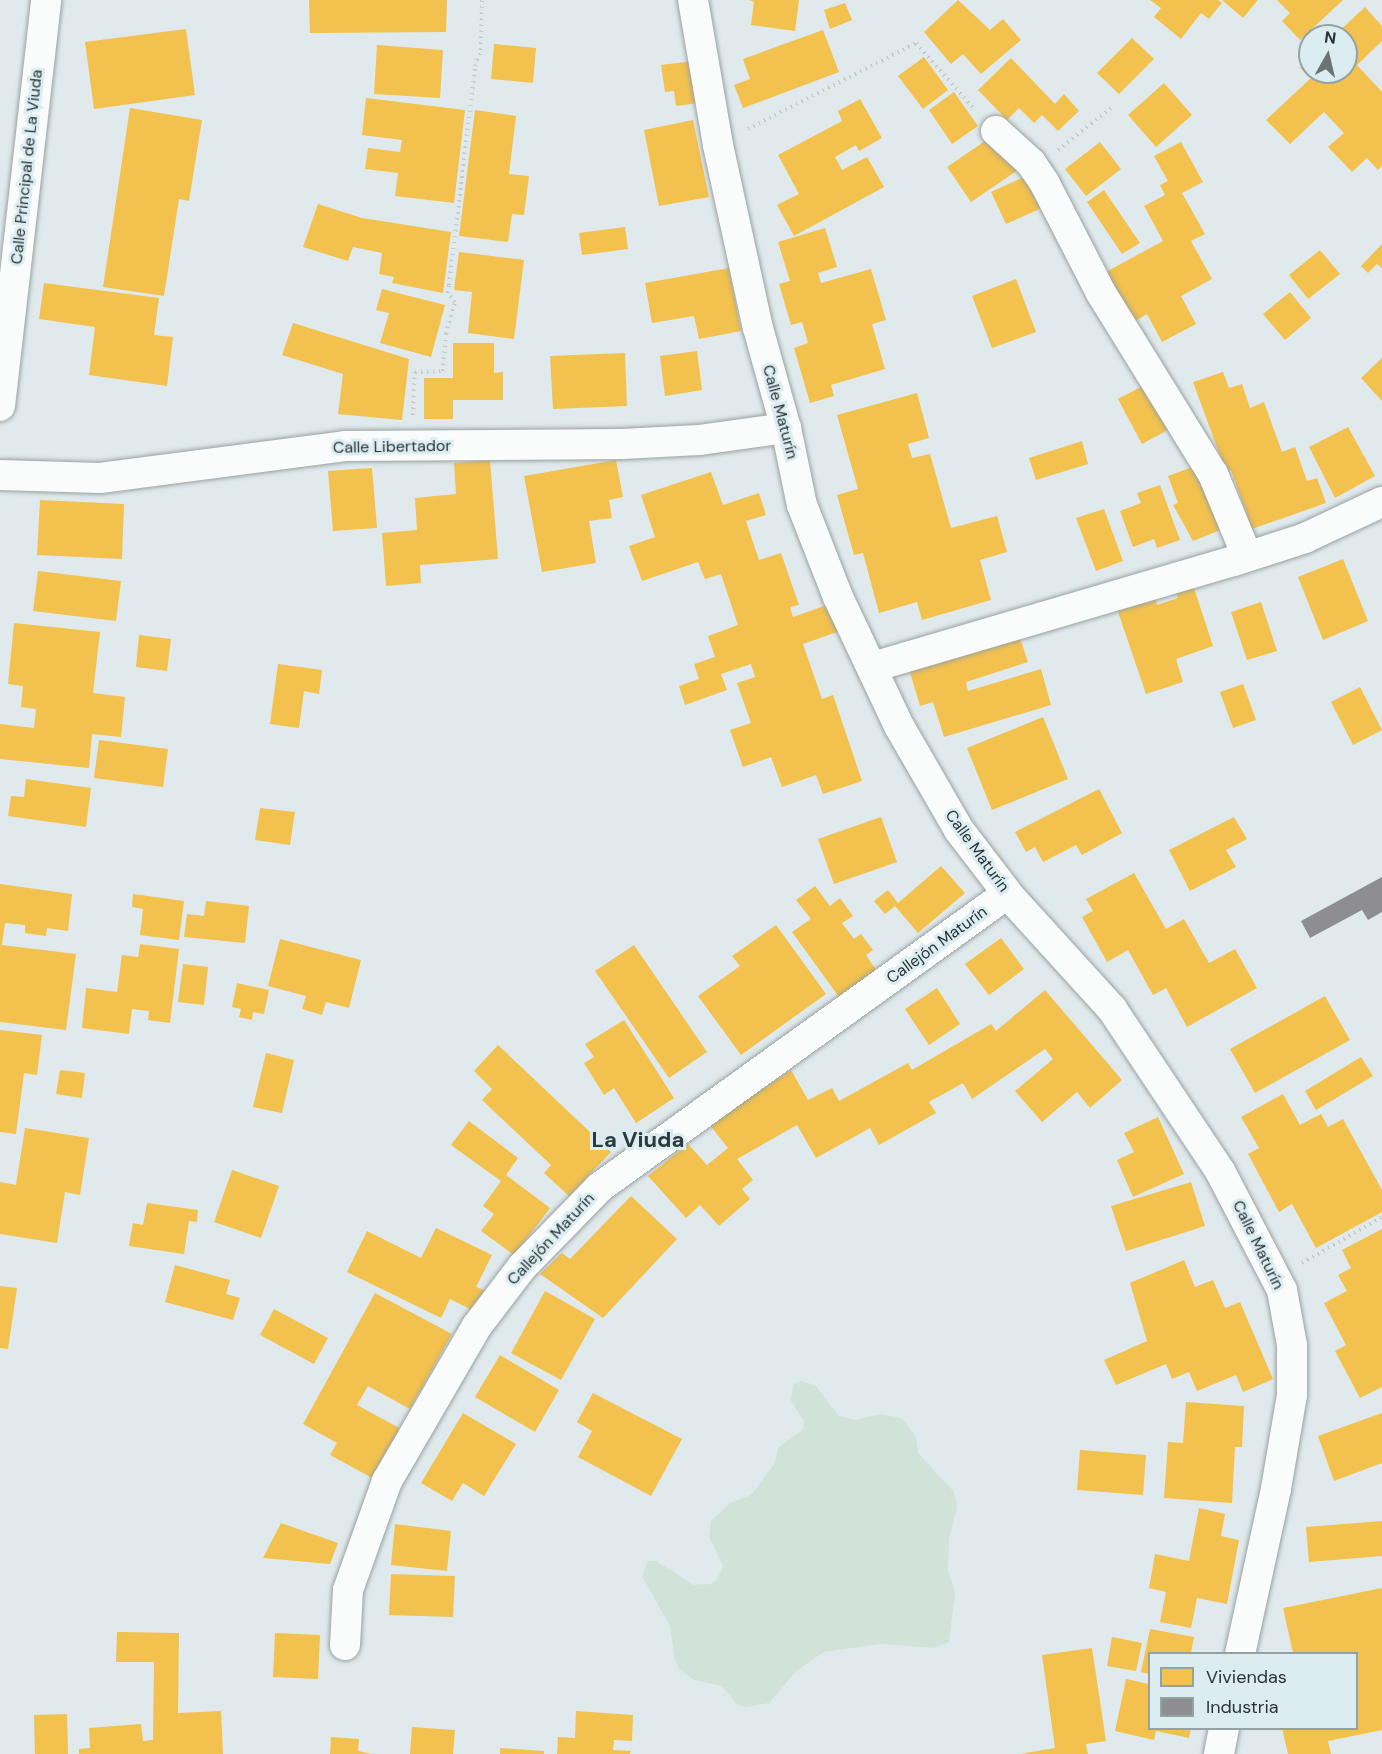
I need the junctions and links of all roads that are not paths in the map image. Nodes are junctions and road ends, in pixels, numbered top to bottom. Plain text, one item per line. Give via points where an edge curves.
1 (46, 0) edge
2 (693, 0) edge
3 (996, 132) road end
4 (12, 202) edge
5 (0, 406) edge
6 (786, 428) junction
7 (0, 475) edge
8 (1382, 502) edge
9 (1247, 556) junction
10 (873, 667) junction
11 (1007, 894) junction
12 (345, 1645) dead end
13 (1240, 1652) edge
14 (1224, 1730) edge
15 (1219, 1754) edge

1 - 4 street, Calle Principal de La Viuda
2 - 6 street, Calle Maturín via 718,145 758,328
3 - 9 street via 1034,169 1101,293 1213,474
4 - 5 street, Calle Principal de La Viuda
6 - 7 street, Calle Libertador via 699,440 622,444 294,451 100,478
6 - 10 street, Calle Maturín via 802,505 817,548
8 - 9 street via 1305,538
9 - 10 street via 1091,606 933,647
10 - 11 street, Calle Maturín via 916,759 978,857
11 - 12 street, Callejón Maturín via 600,1187 522,1267 477,1326 387,1481 348,1590
11 - 13 street, Calle Maturín via 1112,1009 1220,1171 1277,1277 1292,1345 1292,1395
14 - 15 street

